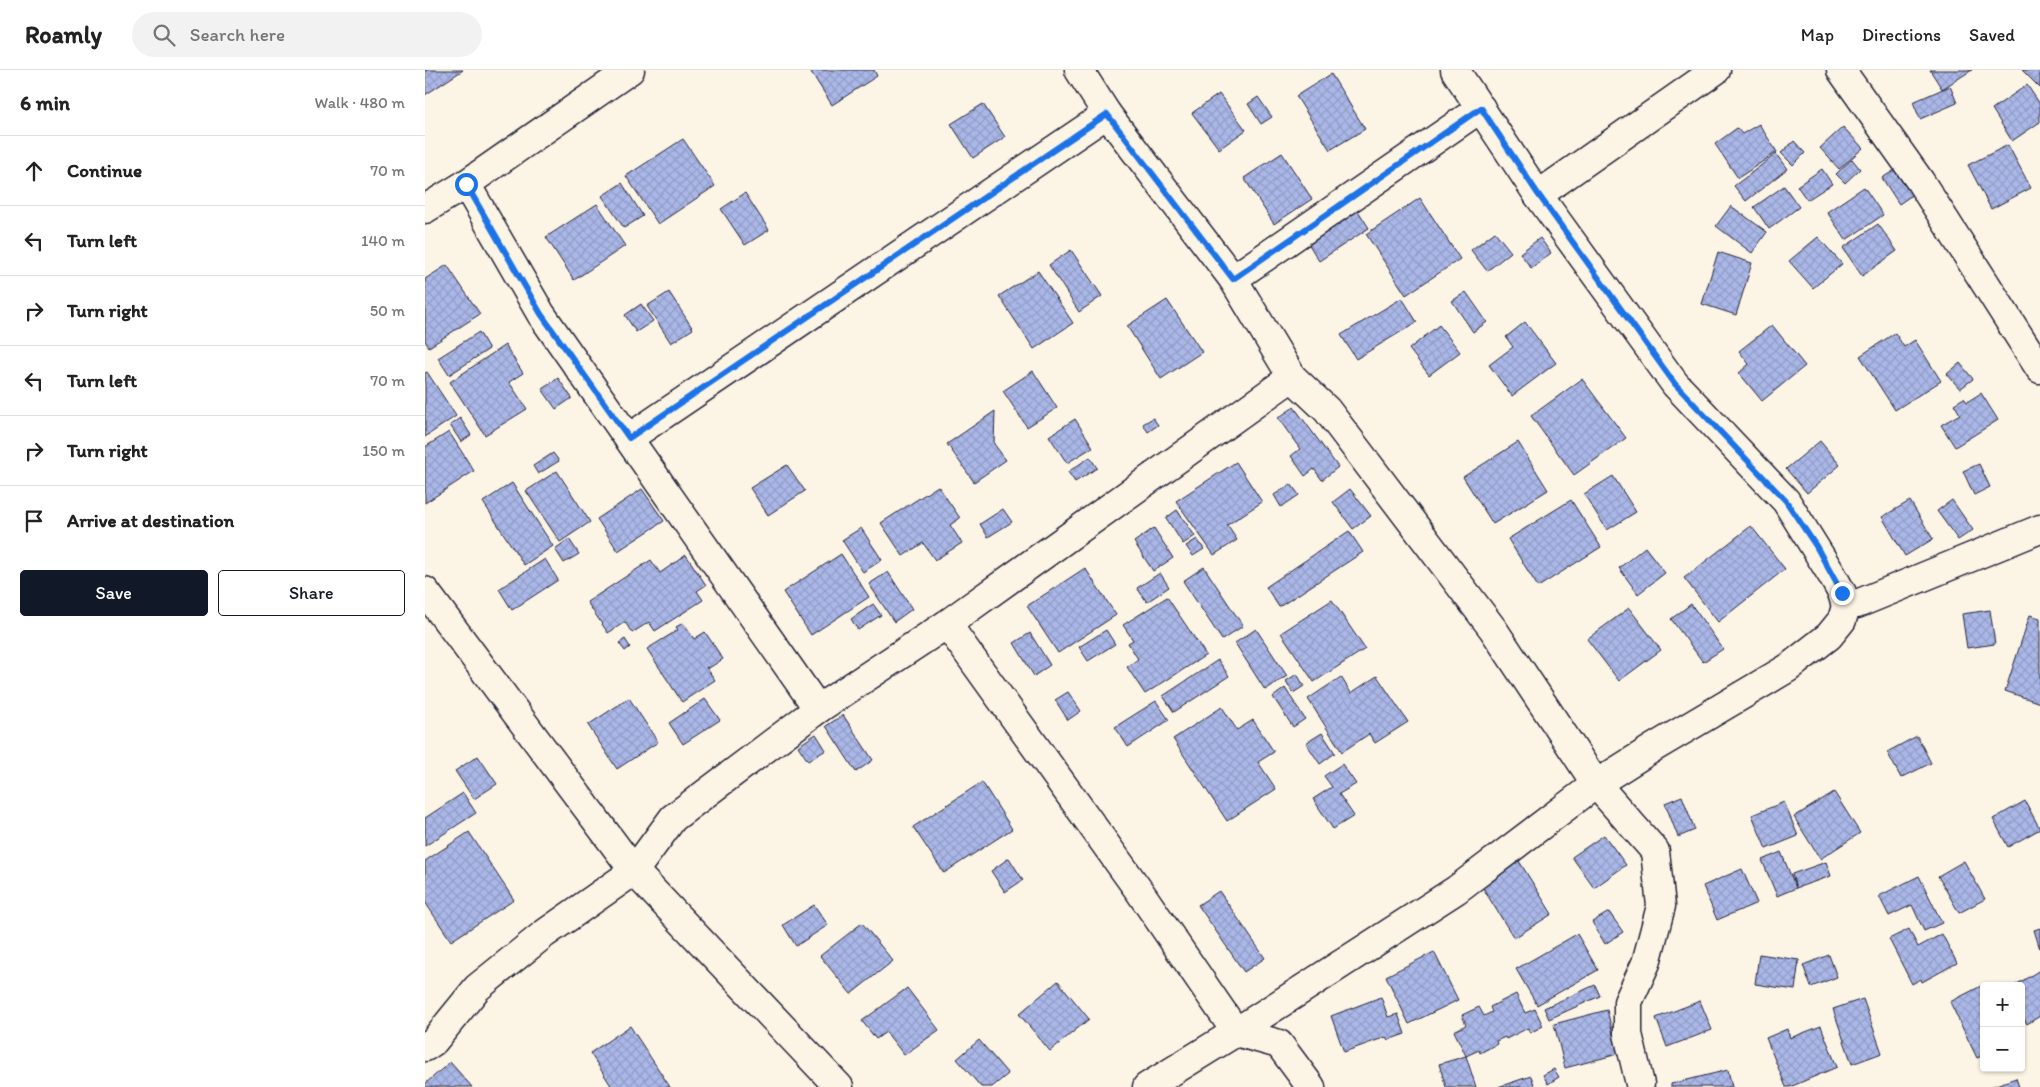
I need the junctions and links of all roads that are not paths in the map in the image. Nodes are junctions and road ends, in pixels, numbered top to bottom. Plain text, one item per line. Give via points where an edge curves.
1 (630, 70) edge
2 (1079, 70) edge
3 (1455, 70) edge
4 (1716, 70) edge
5 (1841, 70) edge
6 (1481, 108) junction
7 (1107, 114) junction
8 (466, 184) junction
9 (1538, 194) junction
10 (425, 209) edge
11 (1233, 279) junction
12 (2040, 369) edge
13 (1292, 377) junction
14 (629, 438) junction
15 (2040, 529) edge
16 (425, 591) edge
17 (1846, 606) junction
18 (947, 624) junction
19 (819, 709) junction
20 (1596, 784) junction
21 (634, 871) junction
22 (1236, 1032) junction
23 (425, 1048) edge
24 (1640, 1084) dead end
25 (839, 1087) edge
26 (1147, 1087) edge
27 (1311, 1087) edge

1 - 8 street
2 - 7 street
3 - 6 street
4 - 9 street
5 - 12 street via 1920,181
6 - 9 street
6 - 11 street
7 - 11 street
7 - 14 street
8 - 10 street
8 - 14 street via 541,314
9 - 17 street via 1675,384 1786,501 1824,560
11 - 13 street
13 - 18 street
13 - 20 street via 1327,410 1493,629
14 - 19 street
15 - 17 street
16 - 21 street
17 - 20 street via 1842,620 1829,636 1788,668
18 - 19 street
18 - 22 street via 1140,892
19 - 21 street via 673,818
20 - 22 street via 1456,890
20 - 24 street via 1655,851 1661,906 1646,963 1628,1002 1628,1034
21 - 23 street via 543,934 477,988
21 - 25 street
22 - 26 street
22 - 27 street via 1279,1044

